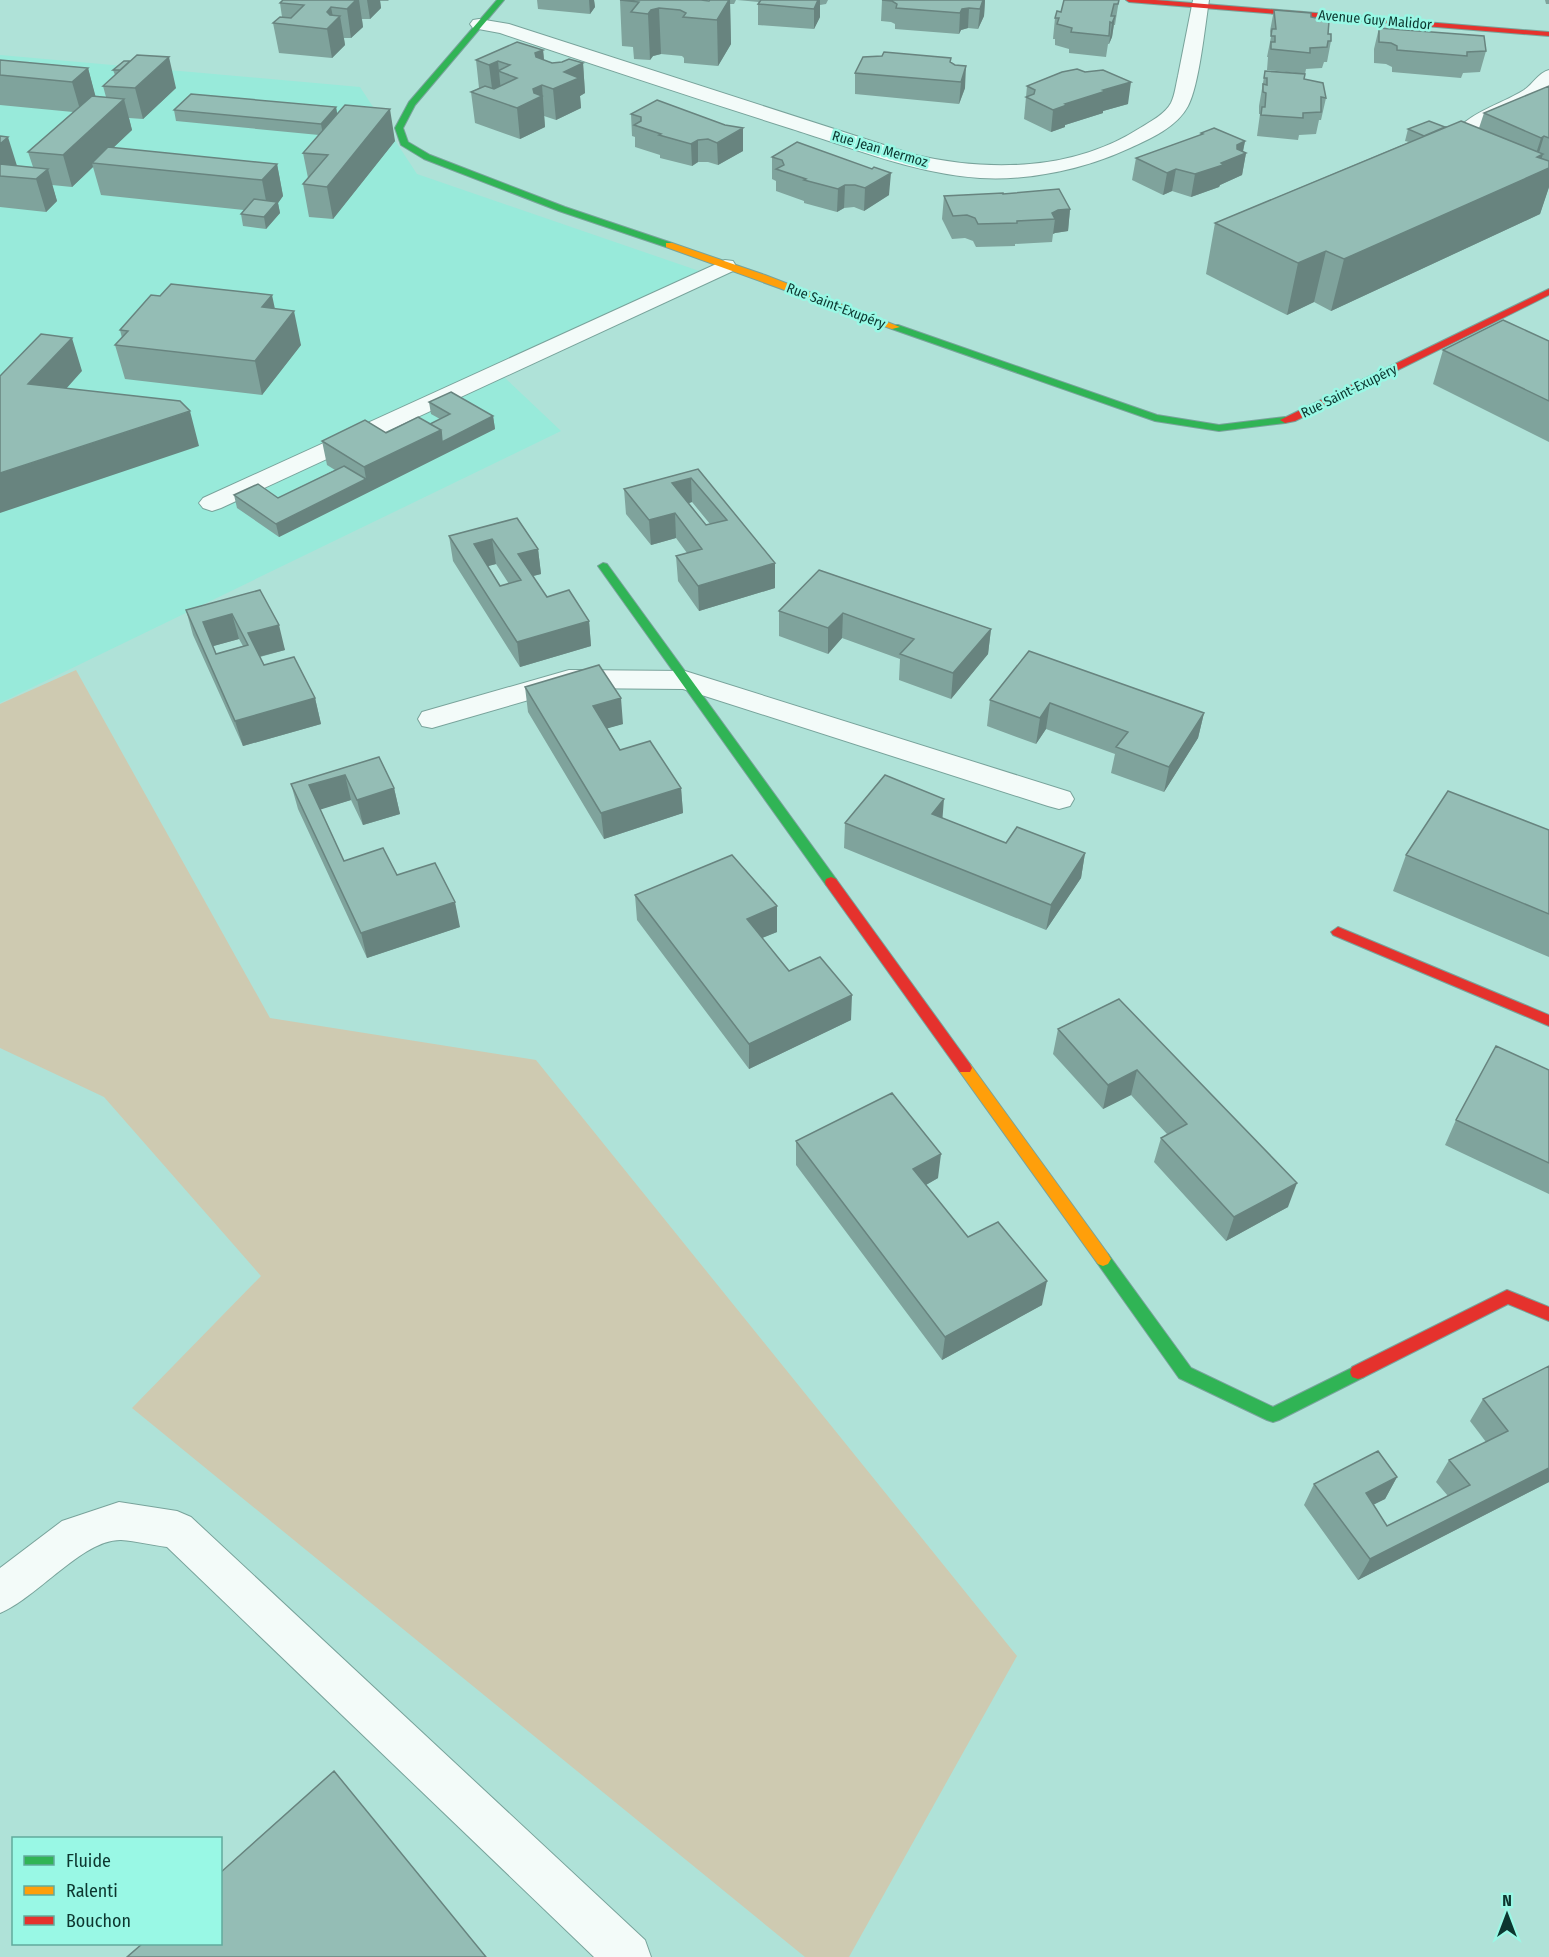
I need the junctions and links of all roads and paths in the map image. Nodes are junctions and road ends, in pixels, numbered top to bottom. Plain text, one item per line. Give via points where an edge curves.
1 (501, 0) edge
2 (1129, 0) edge
3 (1200, 3) edge
4 (480, 24) junction
5 (1549, 34) edge
6 (1549, 75) edge
7 (1549, 178) edge
8 (725, 266) junction
9 (1549, 292) edge
10 (212, 503) dead end
11 (603, 566) dead end
12 (685, 680) junction
13 (432, 719) dead end
14 (1059, 799) dead end
15 (1338, 932) dead end
16 (1549, 1021) edge
17 (1549, 1314) edge
18 (0, 1593) edge
19 (628, 1957) edge

1 - 4 street, Rue Saint-Exupéry
2 - 3 street, Avenue Guy Malidor
3 - 4 street, Rue Jean Mermoz via 1181,104 1152,132 1098,155 1042,168 981,172 922,163 673,86 503,28
3 - 5 street, Avenue Guy Malidor
4 - 8 street, Rue Saint-Exupéry via 412,104 399,128 404,143 427,157 562,209
6 - 7 lane via 1532,92 1491,113 1463,131 1459,138
8 - 9 street, Rue Saint-Exupéry via 1155,418 1220,428 1292,419
8 - 10 street
11 - 12 street
12 - 13 street via 569,679
12 - 14 street
12 - 17 street via 1185,1372 1273,1415 1507,1297
15 - 16 street
18 - 19 lane via 76,1535 119,1521 177,1530

